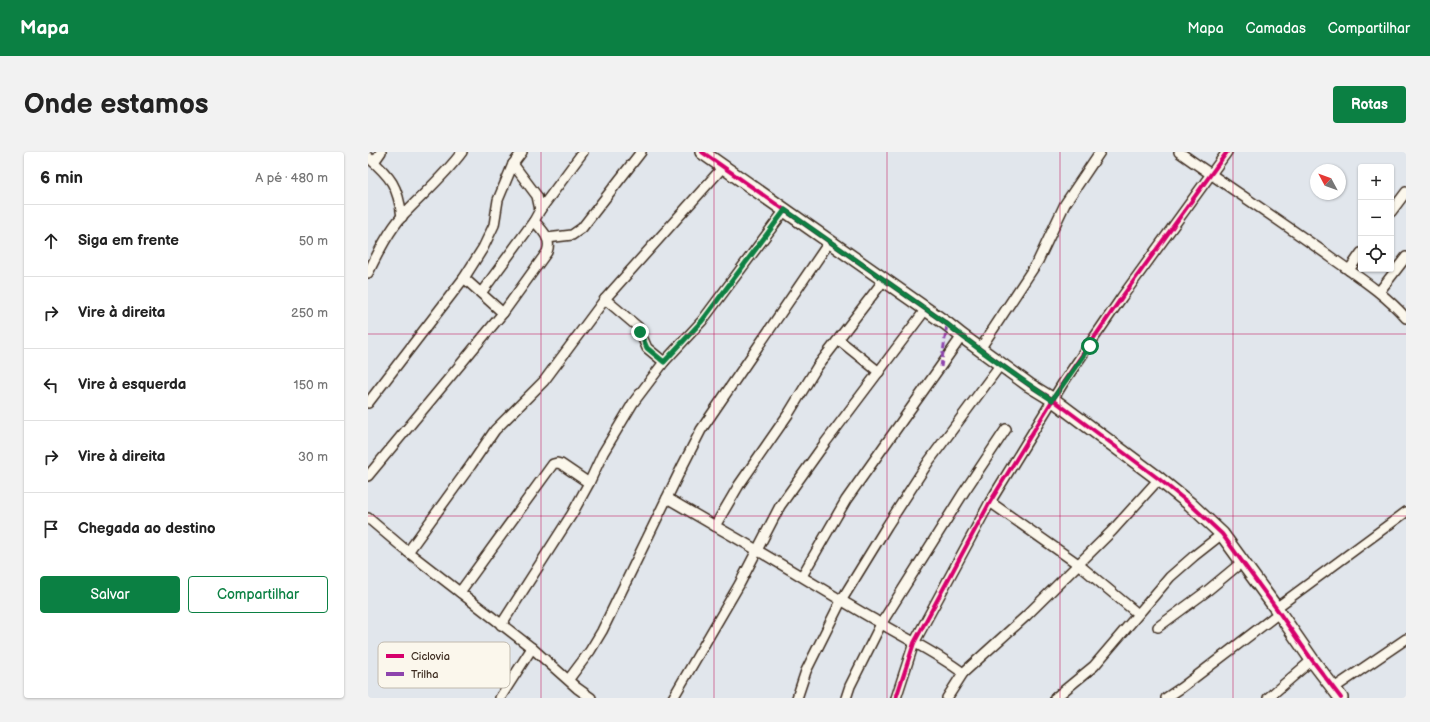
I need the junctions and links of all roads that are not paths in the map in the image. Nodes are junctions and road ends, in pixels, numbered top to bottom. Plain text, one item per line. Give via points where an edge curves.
1 (381, 152) edge
2 (462, 152) edge
3 (522, 152) edge
4 (583, 152) edge
5 (641, 152) edge
6 (702, 152) edge
7 (1100, 152) edge
8 (1178, 152) edge
9 (1227, 152) edge
10 (371, 160) edge
11 (513, 164) junction
12 (723, 167) junction
13 (1211, 174) junction
14 (1406, 192) edge
15 (1394, 208) edge
16 (540, 210) junction
17 (785, 210) junction
18 (402, 217) junction
19 (534, 221) junction
20 (547, 238) junction
21 (830, 241) junction
22 (1358, 257) edge
23 (1406, 257) edge
24 (1348, 270) junction
25 (368, 273) edge
26 (464, 278) junction
27 (884, 280) junction
28 (1379, 292) junction
29 (481, 293) junction
30 (606, 299) junction
31 (926, 309) junction
32 (503, 313) junction
33 (1405, 314) edge
34 (962, 336) junction
35 (839, 340) junction
36 (980, 349) junction
37 (664, 362) junction
38 (1001, 364) junction
39 (879, 372) junction
40 (1052, 400) junction
41 (368, 403) edge
42 (1006, 429) dead end
43 (368, 476) edge
44 (1160, 479) junction
45 (589, 484) junction
46 (667, 498) junction
47 (990, 502) junction
48 (1406, 512) edge
49 (368, 518) edge
50 (715, 526) junction
51 (1222, 534) junction
52 (758, 550) junction
53 (408, 552) junction
54 (1242, 562) junction
55 (1078, 564) junction
56 (802, 576) junction
57 (460, 592) junction
58 (841, 601) junction
59 (1277, 610) junction
60 (1138, 614) junction
61 (501, 624) junction
62 (881, 624) junction
63 (1158, 627) dead end
64 (1406, 639) edge
65 (914, 643) junction
66 (532, 648) junction
67 (1312, 660) junction
68 (963, 673) junction
69 (569, 679) junction
70 (510, 682) edge
71 (506, 688) edge
72 (1337, 693) edge
73 (581, 695) edge
74 (500, 698) edge
75 (591, 698) edge
76 (673, 698) edge
77 (797, 698) edge
78 (846, 698) edge
79 (896, 698) edge
80 (947, 698) edge
81 (1055, 698) edge
82 (1166, 698) edge
83 (1268, 698) edge

1 - 10 street
2 - 18 street
3 - 11 street
4 - 16 street
5 - 20 street via 582,228 572,235
6 - 12 street
7 - 36 street via 1065,204 1038,261
8 - 13 street
9 - 13 street
10 - 18 street via 396,188
11 - 16 street via 537,196
11 - 26 street via 498,200 494,225
12 - 17 street
12 - 30 street
13 - 24 street
13 - 40 street via 1122,297
14 - 15 street
16 - 19 street
17 - 21 street
17 - 37 street via 702,321
18 - 25 street via 385,241
19 - 20 street
19 - 29 street
20 - 32 street via 547,252
21 - 27 street
21 - 46 street via 701,430
22 - 24 street
23 - 28 street
24 - 28 street
26 - 29 street
26 - 41 street
27 - 31 street
27 - 35 street
28 - 33 street
29 - 32 street
30 - 37 street via 638,327 647,348
30 - 53 street via 544,381 495,430
31 - 34 street
31 - 39 street
32 - 43 street
34 - 36 street
34 - 56 street via 846,500
35 - 39 street
35 - 50 street via 817,367 789,413 738,485
36 - 38 street
37 - 45 street via 622,421
38 - 40 street
38 - 58 street via 929,462
39 - 52 street via 794,485 771,521
40 - 44 street
40 - 47 street
42 - 62 street
44 - 51 street
44 - 55 street
45 - 57 street via 561,464 553,464
45 - 61 street
46 - 50 street
46 - 69 street via 596,642
47 - 55 street
47 - 65 street
48 - 59 street
49 - 53 street
50 - 52 street
51 - 54 street
51 - 60 street via 1170,577
52 - 56 street
52 - 76 street
53 - 57 street
54 - 59 street
54 - 63 street
55 - 60 street
55 - 68 street
56 - 58 street
57 - 61 street
58 - 62 street
58 - 77 street via 806,671
59 - 67 street
59 - 82 street
60 - 81 street via 1094,666
61 - 66 street
62 - 65 street
62 - 78 street
64 - 72 street
65 - 68 street via 943,658
65 - 79 street
66 - 69 street
66 - 70 street
67 - 72 street
67 - 83 street
68 - 80 street
69 - 73 street
71 - 74 street
73 - 75 street

